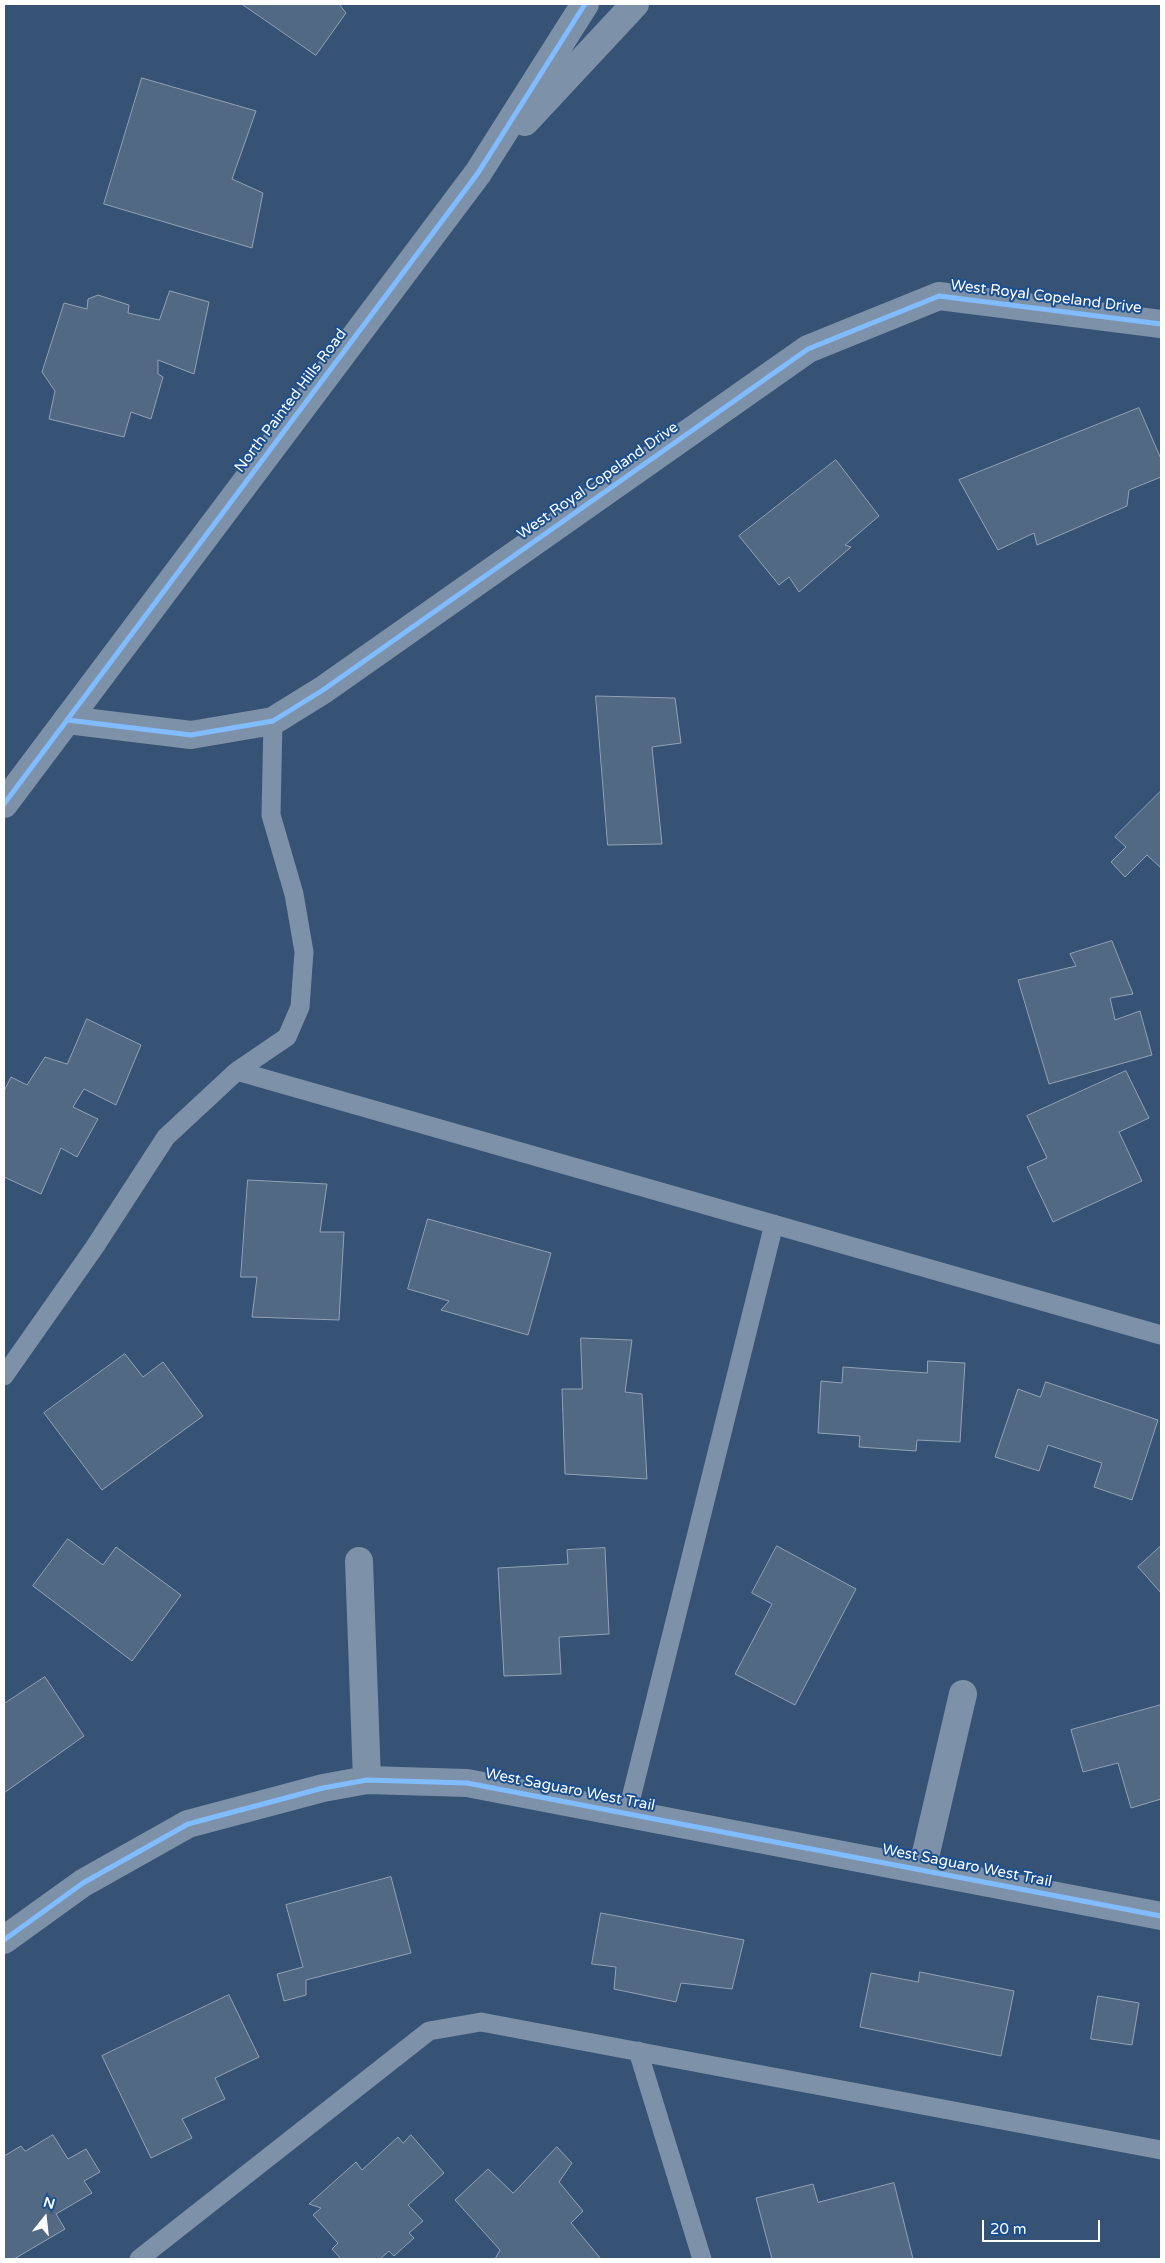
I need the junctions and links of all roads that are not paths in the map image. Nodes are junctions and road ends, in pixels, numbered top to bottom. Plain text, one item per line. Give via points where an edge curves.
1 (585, 4) edge
2 (635, 4) edge
3 (478, 173) junction
4 (1161, 324) edge
5 (67, 720) junction
6 (273, 721) junction
7 (4, 804) edge
8 (237, 1071) junction
9 (774, 1224) junction
10 (1161, 1335) edge
11 (4, 1376) edge
12 (359, 1561) dead end
13 (963, 1694) dead end
14 (367, 1780) junction
15 (627, 1814) junction
16 (922, 1870) junction
17 (1161, 1916) edge
18 (4, 1940) edge
19 (638, 2051) junction
20 (1161, 2150) edge
21 (139, 2259) edge
22 (702, 2259) edge

1 - 3 street, North Painted Hills Road
2 - 3 street, North Painted Hills Road
3 - 5 street, North Painted Hills Road
4 - 6 street, West Royal Copeland Drive via 939,296 808,349 331,684
5 - 6 street, West Royal Copeland Drive via 191,735
5 - 7 street, North Painted Hills Road
6 - 8 lane via 271,815 294,894 304,952 300,1007 287,1037
8 - 9 lane
8 - 11 lane via 166,1137 94,1248
9 - 10 lane
9 - 15 lane
12 - 14 street
13 - 16 street, West Saguaro West Trail
14 - 15 street, West Saguaro West Trail via 467,1783
14 - 18 street, West Saguaro West Trail via 323,1788 188,1824 83,1883
15 - 16 street, West Saguaro West Trail
16 - 17 street, West Saguaro West Trail
19 - 20 lane
19 - 21 lane via 481,2022 430,2031
19 - 22 lane

